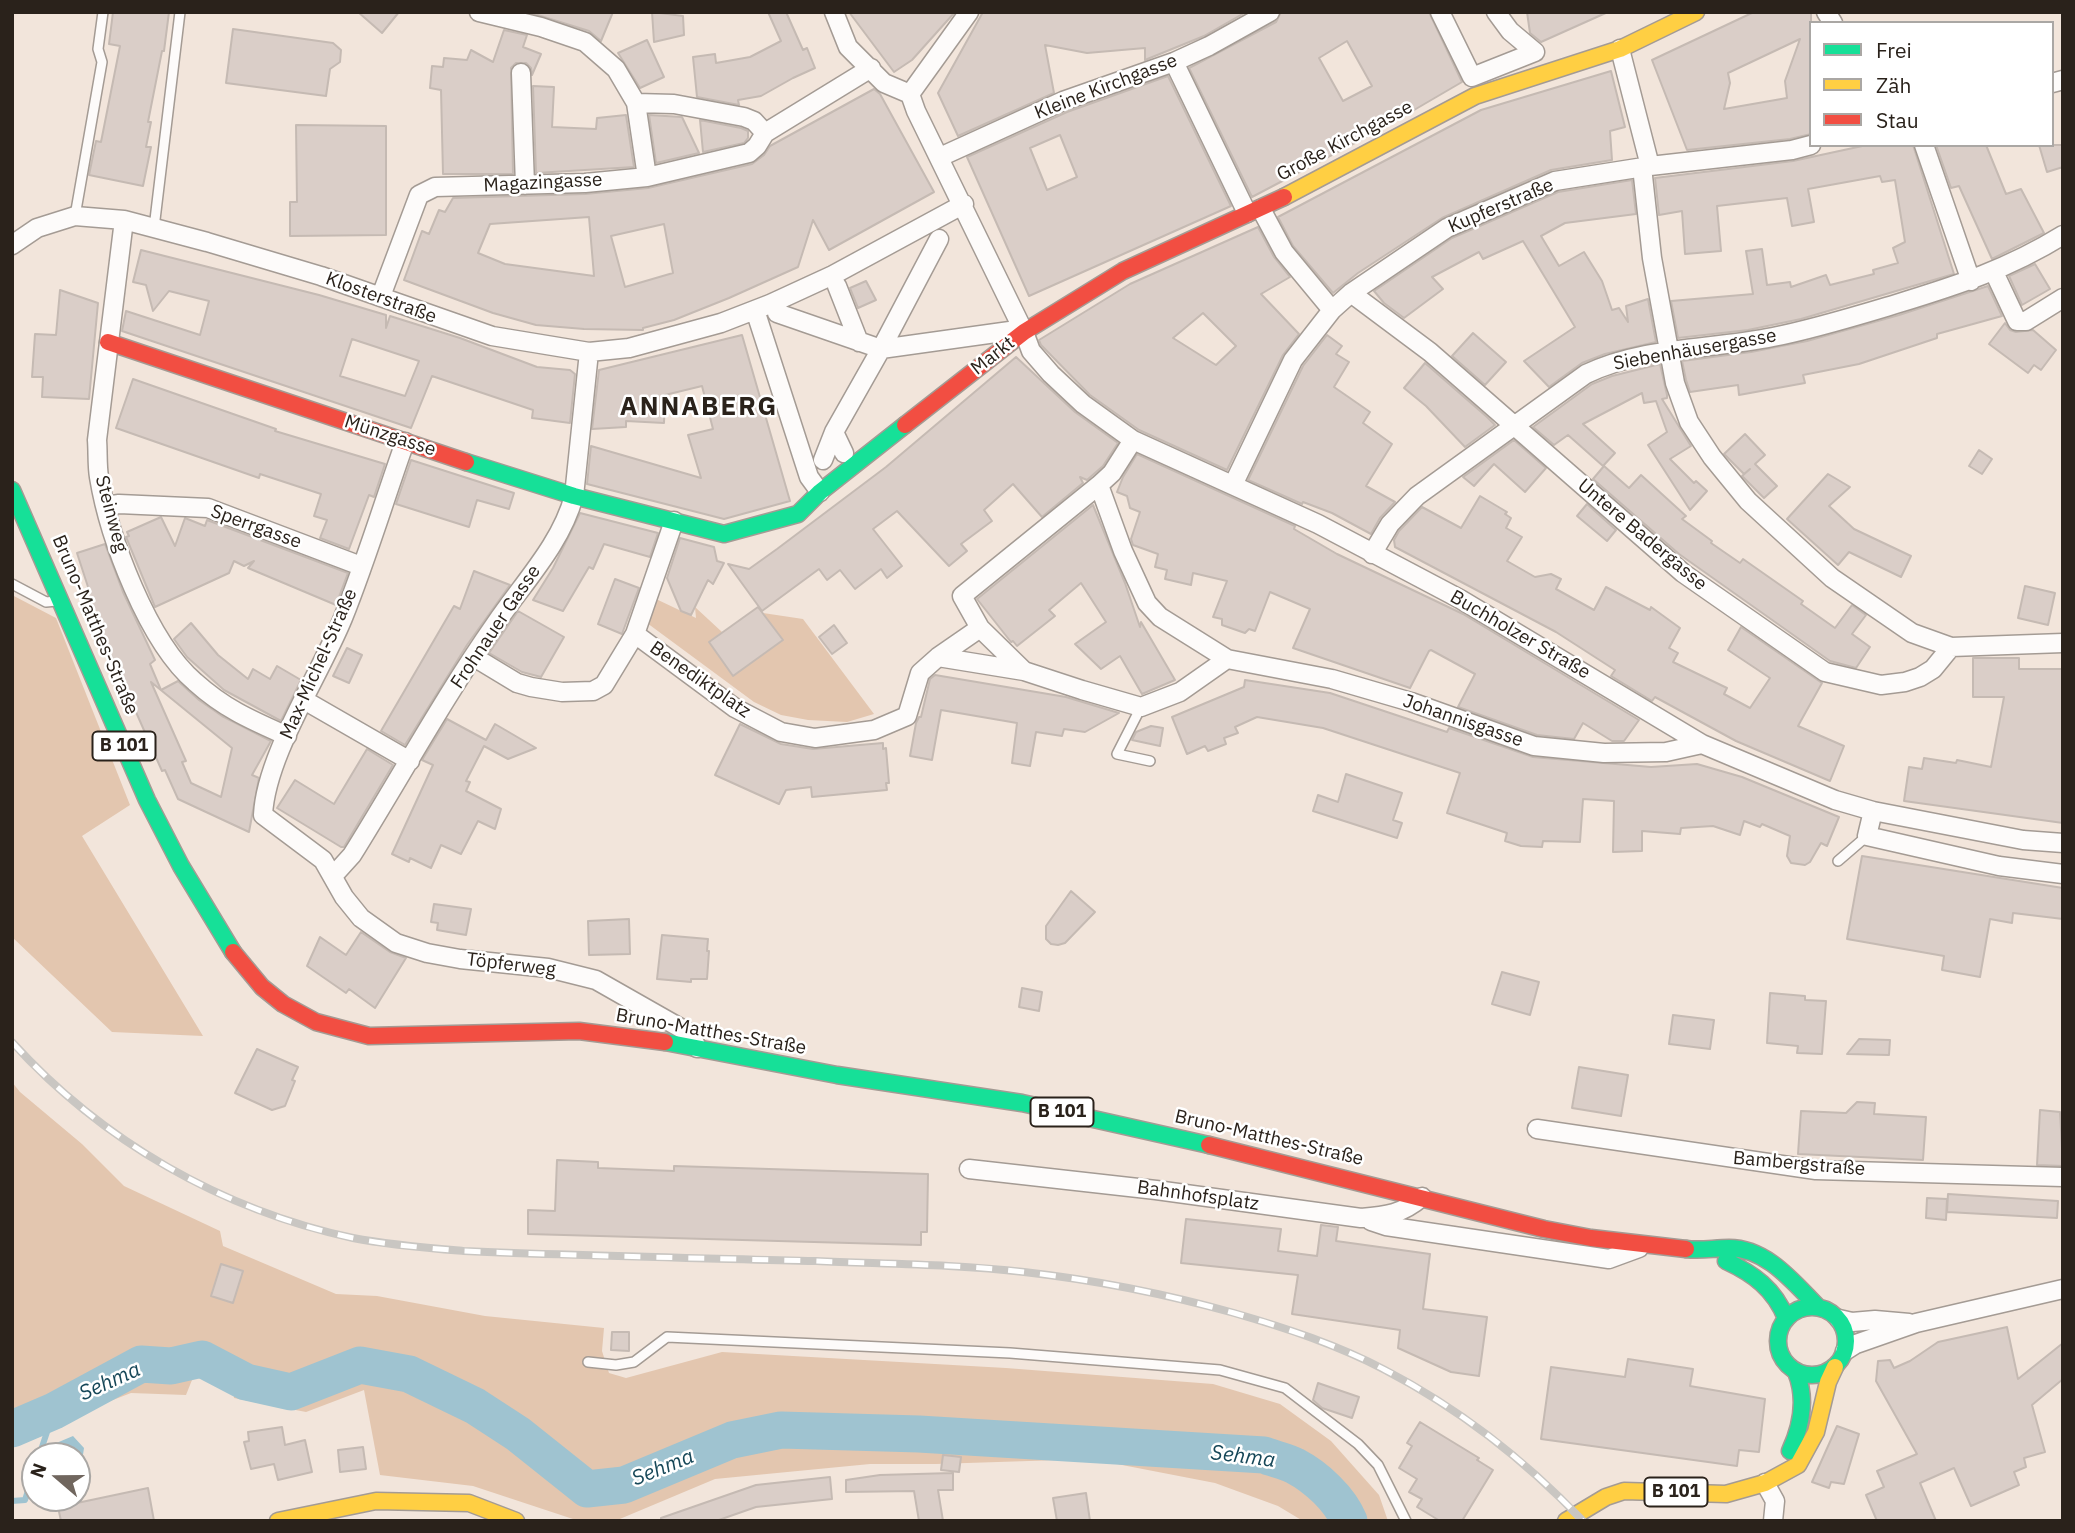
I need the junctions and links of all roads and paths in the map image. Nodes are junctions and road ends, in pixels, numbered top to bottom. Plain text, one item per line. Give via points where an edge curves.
1 (103, 12) edge
2 (180, 12) edge
3 (479, 12) edge
4 (834, 12) edge
5 (969, 12) edge
6 (1270, 12) edge
7 (1440, 12) edge
8 (1496, 12) edge
9 (1688, 14) edge
10 (1619, 49) junction
11 (1174, 62) junction
12 (870, 68) junction
13 (522, 73) dead end
14 (910, 94) junction
15 (636, 103) junction
16 (765, 133) junction
17 (1809, 145) edge
18 (1925, 147) edge
19 (940, 157) junction
20 (1646, 167) junction
21 (647, 177) junction
22 (525, 186) junction
23 (964, 204) junction
24 (1254, 211) junction
25 (75, 216) junction
26 (124, 220) junction
27 (154, 228) junction
28 (2063, 234) edge
29 (939, 239) dead end
30 (12, 246) edge
31 (1994, 272) junction
32 (1971, 281) junction
33 (837, 286) dead end
34 (1350, 293) junction
35 (382, 296) junction
36 (2063, 298) edge
37 (755, 310) junction
38 (1332, 310) junction
39 (777, 313) dead end
40 (1017, 332) junction
41 (107, 342) junction
42 (859, 342) junction
43 (881, 349) junction
44 (1669, 350) junction
45 (589, 352) junction
46 (1513, 425) junction
47 (834, 432) junction
48 (1133, 440) junction
49 (405, 442) junction
50 (844, 453) dead end
51 (823, 460) dead end
52 (1099, 485) junction
53 (1233, 485) junction
54 (12, 490) edge
55 (820, 492) junction
56 (573, 496) junction
57 (106, 506) junction
58 (674, 521) junction
59 (1372, 554) junction
60 (361, 566) junction
61 (12, 584) edge
62 (62, 601) junction
63 (980, 628) junction
64 (635, 634) junction
65 (2063, 643) edge
66 (1955, 647) junction
67 (474, 657) junction
68 (938, 657) junction
69 (1227, 659) junction
70 (1024, 671) junction
71 (304, 700) junction
72 (1141, 706) junction
73 (287, 736) junction
74 (1702, 744) junction
75 (410, 761) junction
76 (1150, 761) dead end
77 (1872, 811) junction
78 (1867, 836) junction
79 (2063, 843) edge
80 (323, 860) joint
81 (1838, 861) dead end
82 (2063, 874) edge
83 (333, 876) junction
84 (697, 1048) junction
85 (1537, 1129) dead end
86 (969, 1169) dead end
87 (2063, 1177) edge
88 (1422, 1197) junction
89 (1361, 1218) junction
90 (1646, 1246) junction
91 (1704, 1251) junction
92 (2063, 1289) edge
93 (1818, 1307) junction
94 (1786, 1318) junction
95 (1839, 1320) junction
96 (1916, 1323) junction
97 (1845, 1351) junction
98 (588, 1362) dead end
99 (1835, 1367) junction
100 (1796, 1372) junction
101 (1771, 1479) junction
102 (278, 1521) edge
103 (516, 1521) edge
104 (1406, 1521) edge
105 (1566, 1521) edge
106 (1773, 1521) edge

1 - 25 lane via 98,49 102,62
2 - 27 lane
3 - 15 street via 585,42 616,69
4 - 12 street via 848,47
5 - 14 street
6 - 11 street, Kleine Kirchgasse
7 - 8 street via 1472,77 1535,52
9 - 10 main road, Große Kirchgasse
10 - 20 street
10 - 24 main road, Große Kirchgasse via 1475,96
11 - 19 street, Kleine Kirchgasse via 1062,101
11 - 24 street
12 - 14 street via 884,83
12 - 16 street, Magazingasse
13 - 22 street
14 - 19 street, Markt
15 - 16 street via 674,104 744,117
15 - 21 street
16 - 21 street, Magazingasse via 749,153
17 - 20 street, Kupferstraße
18 - 32 street
19 - 23 street, Markt
20 - 34 street, Kupferstraße via 1555,181 1447,228
20 - 44 street via 1652,258
21 - 22 street, Magazingasse
22 - 35 street, Magazingasse via 435,187 419,195
23 - 37 street via 833,275
23 - 40 street, Markt
24 - 38 street
24 - 40 main road, Große Kirchgasse via 1123,271
25 - 26 street, Klosterstraße
25 - 30 street, Klosterstraße via 37,228
26 - 27 street, Klosterstraße
26 - 41 street, Steinweg
27 - 35 street, Klosterstraße
28 - 31 street, Siebenhäusergasse
29 - 43 street
31 - 32 street, Siebenhäusergasse
31 - 36 street via 2017,321 2025,321
32 - 44 street, Siebenhäusergasse via 1772,337
33 - 42 street
34 - 38 street, Kupferstraße
34 - 46 street, Untere Badergasse via 1430,352
35 - 45 street, Klosterstraße via 492,336
37 - 45 street, Klosterstraße via 629,348
37 - 55 street via 809,477
38 - 53 street, Kupferstraße via 1293,360
39 - 42 street, Markt
40 - 43 street, Markt
40 - 48 street, Buchholzer Straße via 1083,404
40 - 55 main road, Markt
41 - 49 main road, Münzgasse
41 - 57 street, Steinweg via 97,439
42 - 43 street, Markt
43 - 47 street
44 - 46 street, Siebenhäusergasse via 1609,363 1586,374
44 - 66 street via 1689,422 1748,501 1832,578 1912,633
45 - 56 street, Frohnauer Gasse
46 - 59 street, Siebenhäusergasse via 1417,496 1390,524
46 - 66 street, Untere Badergasse via 1683,573 1825,672 1881,685 1905,682 1933,669
47 - 50 street
47 - 51 street
48 - 52 street
48 - 53 street, Buchholzer Straße
49 - 56 main road, Münzgasse
49 - 60 street, Max-Michel-Straße
52 - 63 street via 961,596
52 - 69 street, Johannisgasse via 1147,603 1160,617
53 - 59 street, Buchholzer Straße
54 - 62 main road, Bruno-Matthes-Straße / B 101
55 - 58 main road, Münzgasse via 798,514 724,534
56 - 58 main road, Münzgasse
56 - 67 street, Frohnauer Gasse via 555,539
57 - 60 street, Sperrgasse via 208,508
57 - 73 street, Steinweg via 121,555 168,653 193,681 230,710
58 - 64 street
59 - 74 street, Buchholzer Straße via 1460,599
60 - 71 street, Max-Michel-Straße via 343,618
61 - 62 lane via 46,602
62 - 84 main road, Bruno-Matthes-Straße / B 101 via 175,855 235,954 283,1004 316,1022 369,1036 647,1039
63 - 68 street
63 - 70 street
64 - 67 street via 604,685 593,691 531,687
64 - 68 street, Benediktplatz via 734,708 781,732 815,738 874,730 907,716 920,673
65 - 66 street
67 - 75 street, Frohnauer Gasse
68 - 70 street
69 - 72 street via 1180,692
69 - 74 street, Johannisgasse via 1332,679 1534,746 1666,752
70 - 72 street
71 - 73 street, Max-Michel-Straße
71 - 75 street
72 - 76 lane via 1117,754
73 - 80 street, Max-Michel-Straße via 264,796 263,815
74 - 77 street, Buchholzer Straße
75 - 83 street, Frohnauer Gasse via 352,855
77 - 78 street
77 - 79 street, Buchholzer Straße via 2023,840
78 - 81 lane
78 - 82 street via 1999,866
80 - 83 street, Töpferweg
83 - 84 street, Töpferweg via 361,918 396,943 427,953 548,968 596,980 691,1034
84 - 88 main road, Bruno-Matthes-Straße / B 101 via 837,1076 1022,1103
85 - 87 street, Bambergstraße via 1816,1170
86 - 89 street, Bahnhofsplatz
88 - 89 street, Bahnhofsplatz via 1388,1216
88 - 90 main road, Bruno-Matthes-Straße / B 101 via 1544,1229
89 - 90 street via 1386,1226 1609,1259
90 - 91 main road, Bruno-Matthes-Straße / B 101
91 - 93 main road, Bruno-Matthes-Straße / B 101 via 1731,1248 1766,1259
91 - 94 main road, Bruno-Matthes-Straße / B 101 via 1756,1276
92 - 96 street
93 - 94 main road via 1801,1309
93 - 95 main road
94 - 100 main road via 1777,1346
95 - 96 street
95 - 97 main road
96 - 97 street
97 - 99 main road
98 - 104 lane via 634,1363 667,1337 1010,1353 1220,1370 1285,1388 1359,1444 1378,1465
99 - 100 main road via 1812,1376
99 - 101 main road, B 101 via 1808,1450 1798,1465
100 - 101 main road via 1802,1384 1801,1420 1793,1444
101 - 105 main road, B 101 via 1726,1494 1624,1490
101 - 106 street
102 - 103 main road via 376,1501 469,1503

